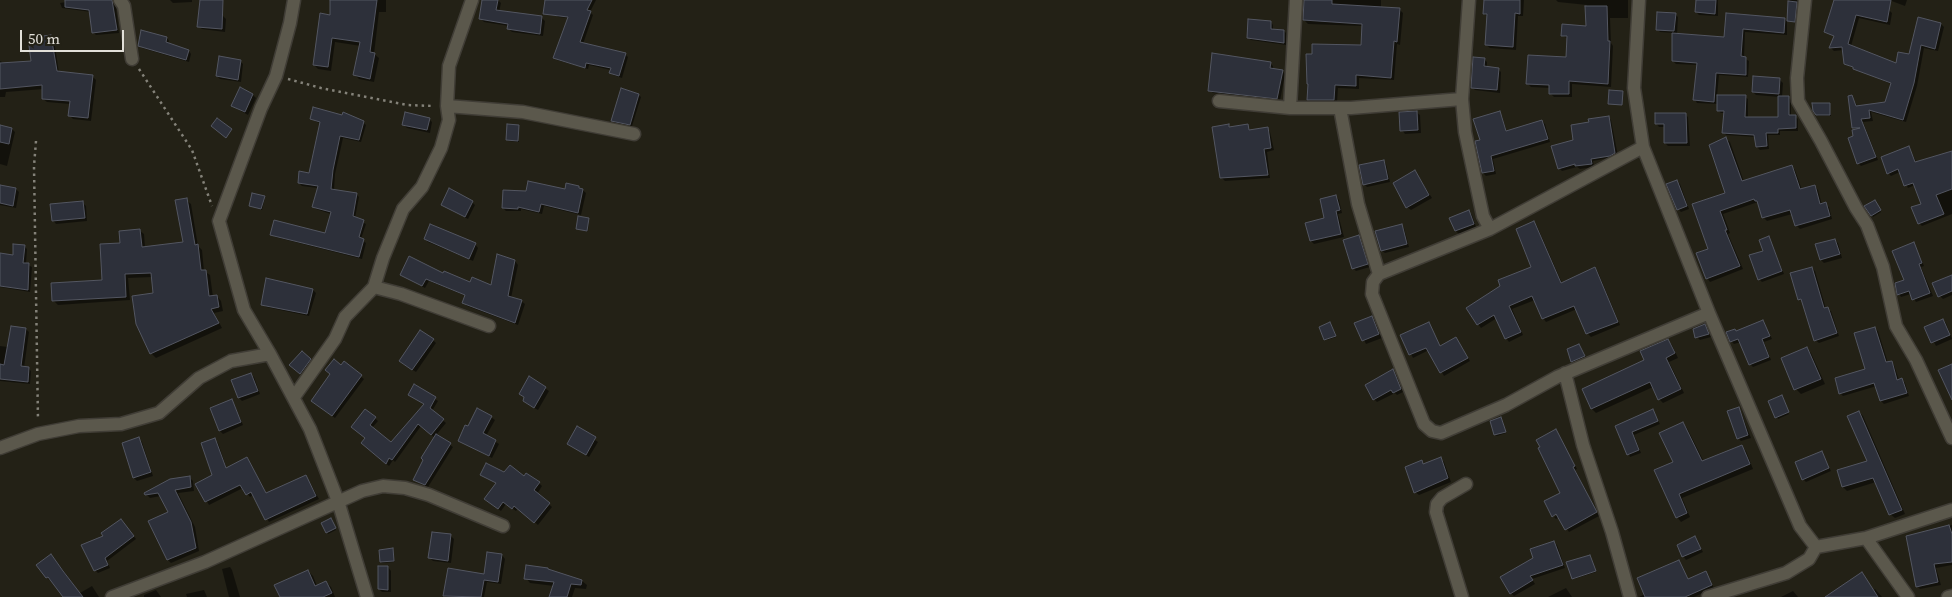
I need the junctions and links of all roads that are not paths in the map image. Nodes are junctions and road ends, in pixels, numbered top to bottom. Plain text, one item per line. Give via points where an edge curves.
1 (120, 0) edge
2 (294, 0) edge
3 (472, 0) edge
4 (1296, 0) edge
5 (1469, 0) edge
6 (1639, 0) edge
7 (1805, 0) edge
8 (132, 59) road end
9 (1462, 99) junction
10 (1219, 102) dead end
11 (447, 106) junction
12 (1290, 108) junction
13 (1340, 108) junction
14 (634, 134) dead end
15 (1643, 147) junction
16 (1490, 229) junction
17 (1379, 274) junction
18 (374, 287) junction
19 (1709, 313) junction
20 (489, 326) dead end
21 (270, 354) junction
22 (1565, 373) junction
23 (294, 397) junction
24 (1952, 438) edge
25 (0, 448) edge
26 (1466, 484) dead end
27 (338, 500) junction
28 (1952, 510) edge
29 (504, 526) dead end
30 (1866, 538) junction
31 (1816, 547) junction
32 (1952, 596) edge
33 (112, 597) edge
34 (367, 597) edge
35 (1462, 597) edge
36 (1630, 597) edge
37 (1708, 597) edge
38 (1908, 597) edge
39 (1948, 597) edge

1 - 8 street via 124,6
2 - 21 street via 276,76 219,221 244,310
3 - 11 street via 449,66
4 - 12 street
5 - 9 street
6 - 15 street via 1634,88
7 - 24 street via 1797,78 1798,101 1867,225 1883,268 1896,326 1916,360
9 - 13 street
9 - 16 street via 1465,132 1483,216
10 - 12 street
11 - 14 street via 523,112
11 - 18 street via 449,120 441,148 422,187 403,208
12 - 13 street
13 - 17 street via 1358,204
15 - 16 street
15 - 19 street
16 - 17 street
17 - 22 street via 1373,282 1372,294 1424,424 1432,431 1441,434 1506,405
18 - 20 street
18 - 23 street via 345,316 335,339
19 - 22 street
19 - 31 street via 1800,526
21 - 23 street
21 - 25 street via 231,361 199,378 159,413 121,424 79,426 38,434
22 - 36 street via 1583,445
23 - 27 street
26 - 35 street via 1442,498 1436,512
27 - 29 street via 383,486 405,488 429,494
27 - 33 street via 205,562
27 - 34 street
28 - 30 street
30 - 31 street
30 - 38 street
31 - 37 street via 1809,559 1786,573
32 - 39 street

